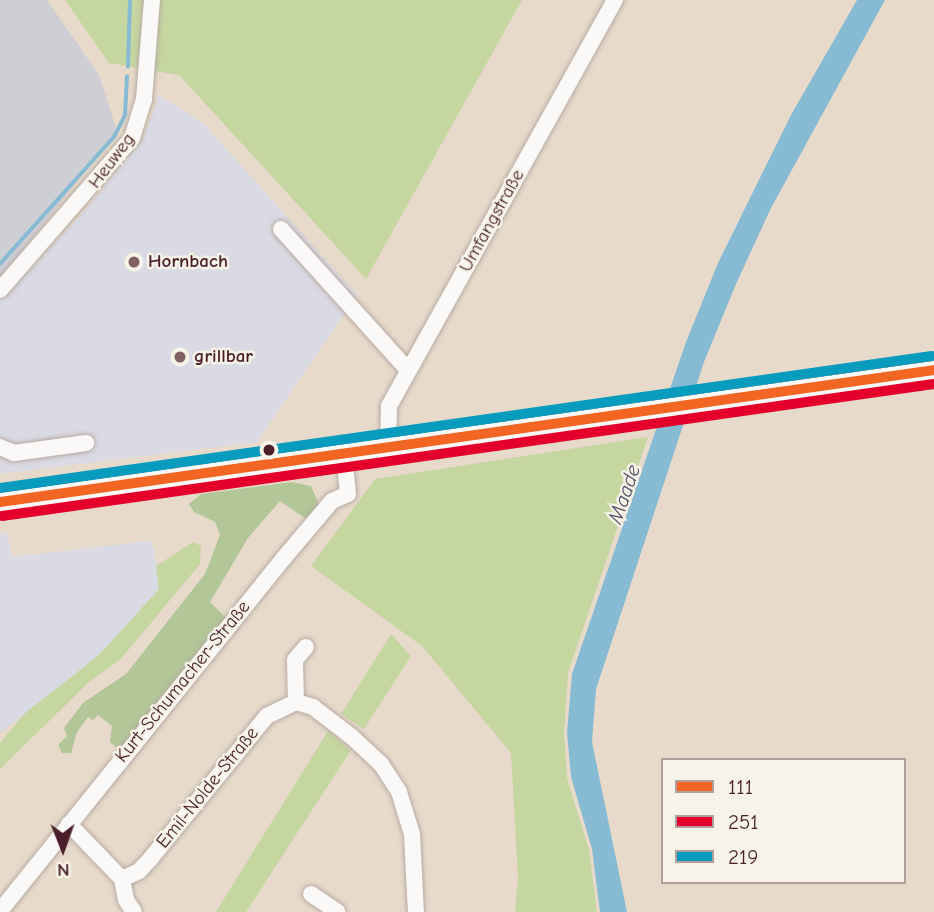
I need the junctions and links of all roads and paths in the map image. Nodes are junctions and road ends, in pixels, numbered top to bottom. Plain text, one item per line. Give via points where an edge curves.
1 (152, 0) edge
2 (615, 0) edge
3 (281, 229) dead end
4 (0, 290) edge
5 (408, 370) junction
6 (934, 370) edge
7 (86, 443) dead end
8 (0, 447) edge
9 (388, 447) junction
10 (344, 453) junction
11 (0, 502) edge
12 (306, 647) dead end
13 (296, 702) junction
14 (69, 824) junction
15 (122, 879) junction
16 (311, 894) dead end
17 (0, 911) edge
18 (134, 912) edge
19 (338, 912) edge
20 (416, 912) edge

1 - 4 street, Heuweg via 144,99 132,138
2 - 5 street, Umfangstraße
3 - 5 street
5 - 9 street, Umfangstraße via 385,419
6 - 9 main road
7 - 8 street via 13,453
9 - 10 main road
10 - 11 main road
10 - 14 street, Kurt-Schumacher-Straße via 348,494 332,501
12 - 13 street via 295,660
13 - 15 street, Emil-Nolde-Straße via 267,716 139,871
13 - 20 street via 320,711 352,737 381,764 399,792 412,834
14 - 15 street
14 - 17 street, Kurt-Schumacher-Straße
15 - 18 street
16 - 19 street

